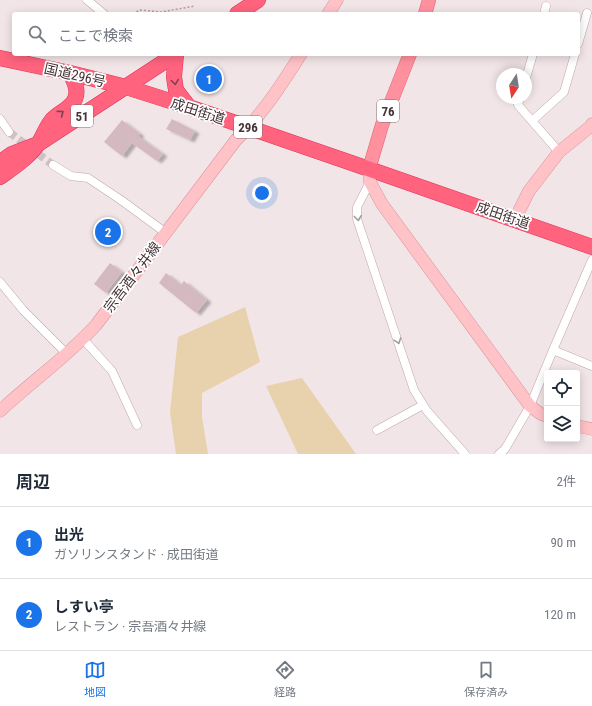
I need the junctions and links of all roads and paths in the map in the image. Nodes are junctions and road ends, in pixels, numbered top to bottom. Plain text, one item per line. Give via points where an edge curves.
1 (87, 0) edge
2 (258, 0) edge
3 (337, 0) edge
4 (428, 0) edge
5 (195, 6) dead end
6 (102, 12) edge
7 (136, 12) edge
8 (161, 12) edge
9 (161, 12) edge
10 (239, 12) edge
11 (329, 12) edge
12 (425, 12) edge
13 (590, 13) edge
14 (580, 15) edge
15 (580, 39) edge
16 (173, 56) edge
17 (176, 56) edge
18 (300, 56) edge
19 (409, 56) edge
20 (532, 56) edge
21 (574, 56) edge
22 (0, 58) edge
23 (529, 68) edge
24 (70, 73) junction
25 (126, 87) junction
26 (518, 104) edge
27 (188, 107) junction
28 (0, 119) edge
29 (532, 121) junction
30 (592, 124) edge
31 (249, 128) junction
32 (9, 132) tunnel mouth
33 (38, 144) junction
34 (559, 152) junction
35 (0, 162) edge
36 (53, 164) tunnel mouth
37 (369, 175) junction
38 (0, 177) edge
39 (515, 219) junction
40 (166, 233) junction
41 (592, 247) edge
42 (592, 260) edge
43 (0, 282) edge
44 (83, 339) junction
45 (553, 350) junction
46 (66, 353) junction
47 (592, 366) edge
48 (423, 405) junction
49 (530, 406) junction
50 (0, 411) edge
51 (544, 415) edge
52 (137, 424) dead end
53 (580, 427) edge
54 (592, 429) edge
55 (377, 430) dead end
56 (465, 454) edge
57 (499, 454) edge

1 - 6 street
2 - 10 highway
3 - 11 street
4 - 12 main road
5 - 9 path
7 - 8 path
13 - 14 street
13 - 15 street
16 - 25 highway, 51
17 -> 27 highway via 176,90
18 - 31 street, 宗吾酒々井線
19 - 37 main road, 76 via 382,125
20 - 23 street
21 - 29 street via 564,92
22 - 24 highway, 国道296号 / 296
24 - 25 highway, 国道296号 / 296
33 -> 24 highway via 52,120 75,101 76,84
25 - 27 highway, 成田街道 / 296
25 - 33 highway, 51
26 - 29 street
27 - 31 highway, 成田街道 / 296
28 - 32 street
29 - 34 street
30 - 34 street
31 - 37 highway, 成田街道 / 296
31 - 40 street, 宗吾酒々井線 via 236,140
33 - 35 highway, 51 via 12,154
33 - 38 highway, 51 via 19,164
34 - 39 street via 529,191
36 - 40 street via 71,176 88,178
37 - 39 highway, 成田街道 / 296
37 -> 48 street via 358,207 357,219 414,390
37 - 49 street via 382,204
39 - 41 highway, 成田街道 / 296
40 - 44 street, 宗吾酒々井線
42 - 45 street
43 - 46 street via 23,310
44 - 46 street, 宗吾酒々井線
44 - 52 street via 112,370
45 - 47 street
45 - 49 street
46 - 50 street, 宗吾酒々井線
48 - 55 street
48 - 56 street
49 - 51 street
49 - 57 street via 505,449
53 - 54 street

